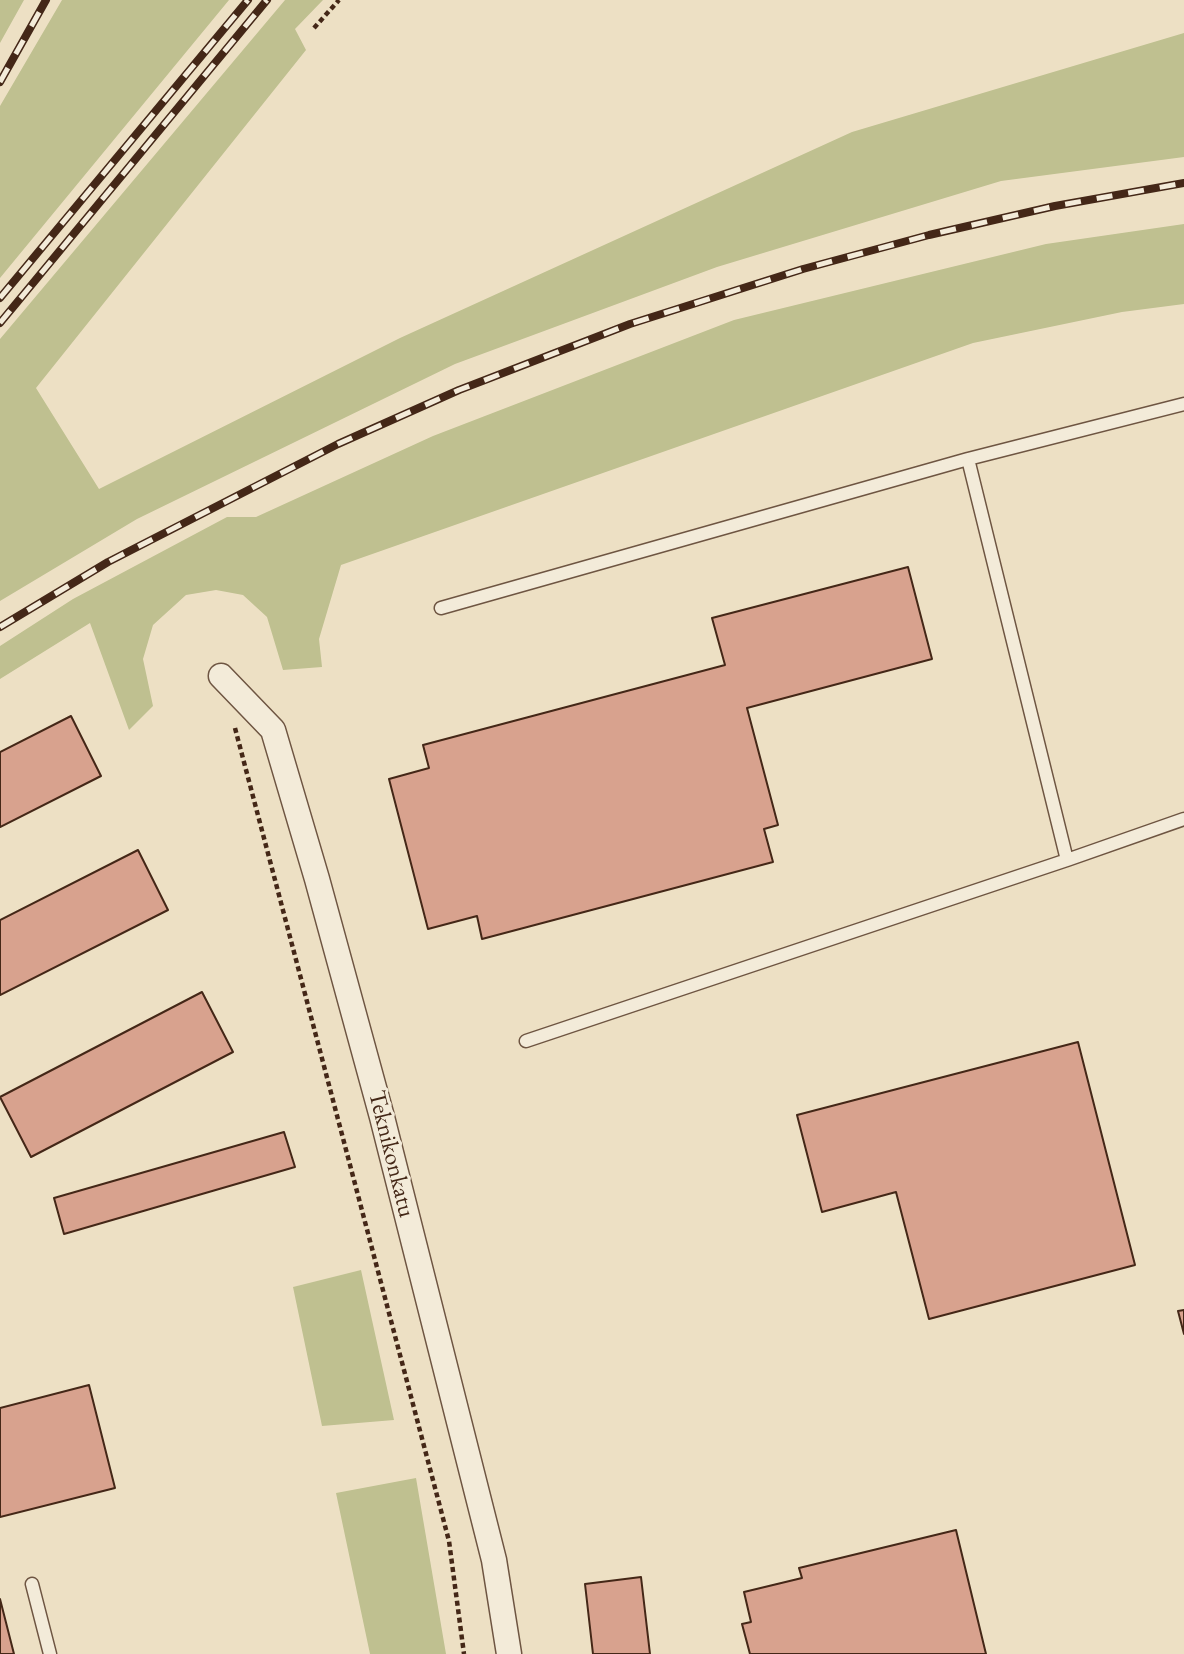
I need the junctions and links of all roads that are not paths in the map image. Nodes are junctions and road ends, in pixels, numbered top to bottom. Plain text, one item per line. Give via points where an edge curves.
1 (1184, 404) edge
2 (968, 459) junction
3 (441, 608) dead end
4 (221, 676) dead end
5 (1184, 819) edge
6 (1067, 860) junction
7 (526, 1041) dead end
8 (32, 1584) dead end
9 (50, 1654) edge
10 (509, 1654) edge

1 - 2 lane
2 - 3 lane
2 - 6 lane
4 - 10 street, Teknikonkatu via 273,730 317,879 494,1560
5 - 6 lane
6 - 7 lane
8 - 9 lane

